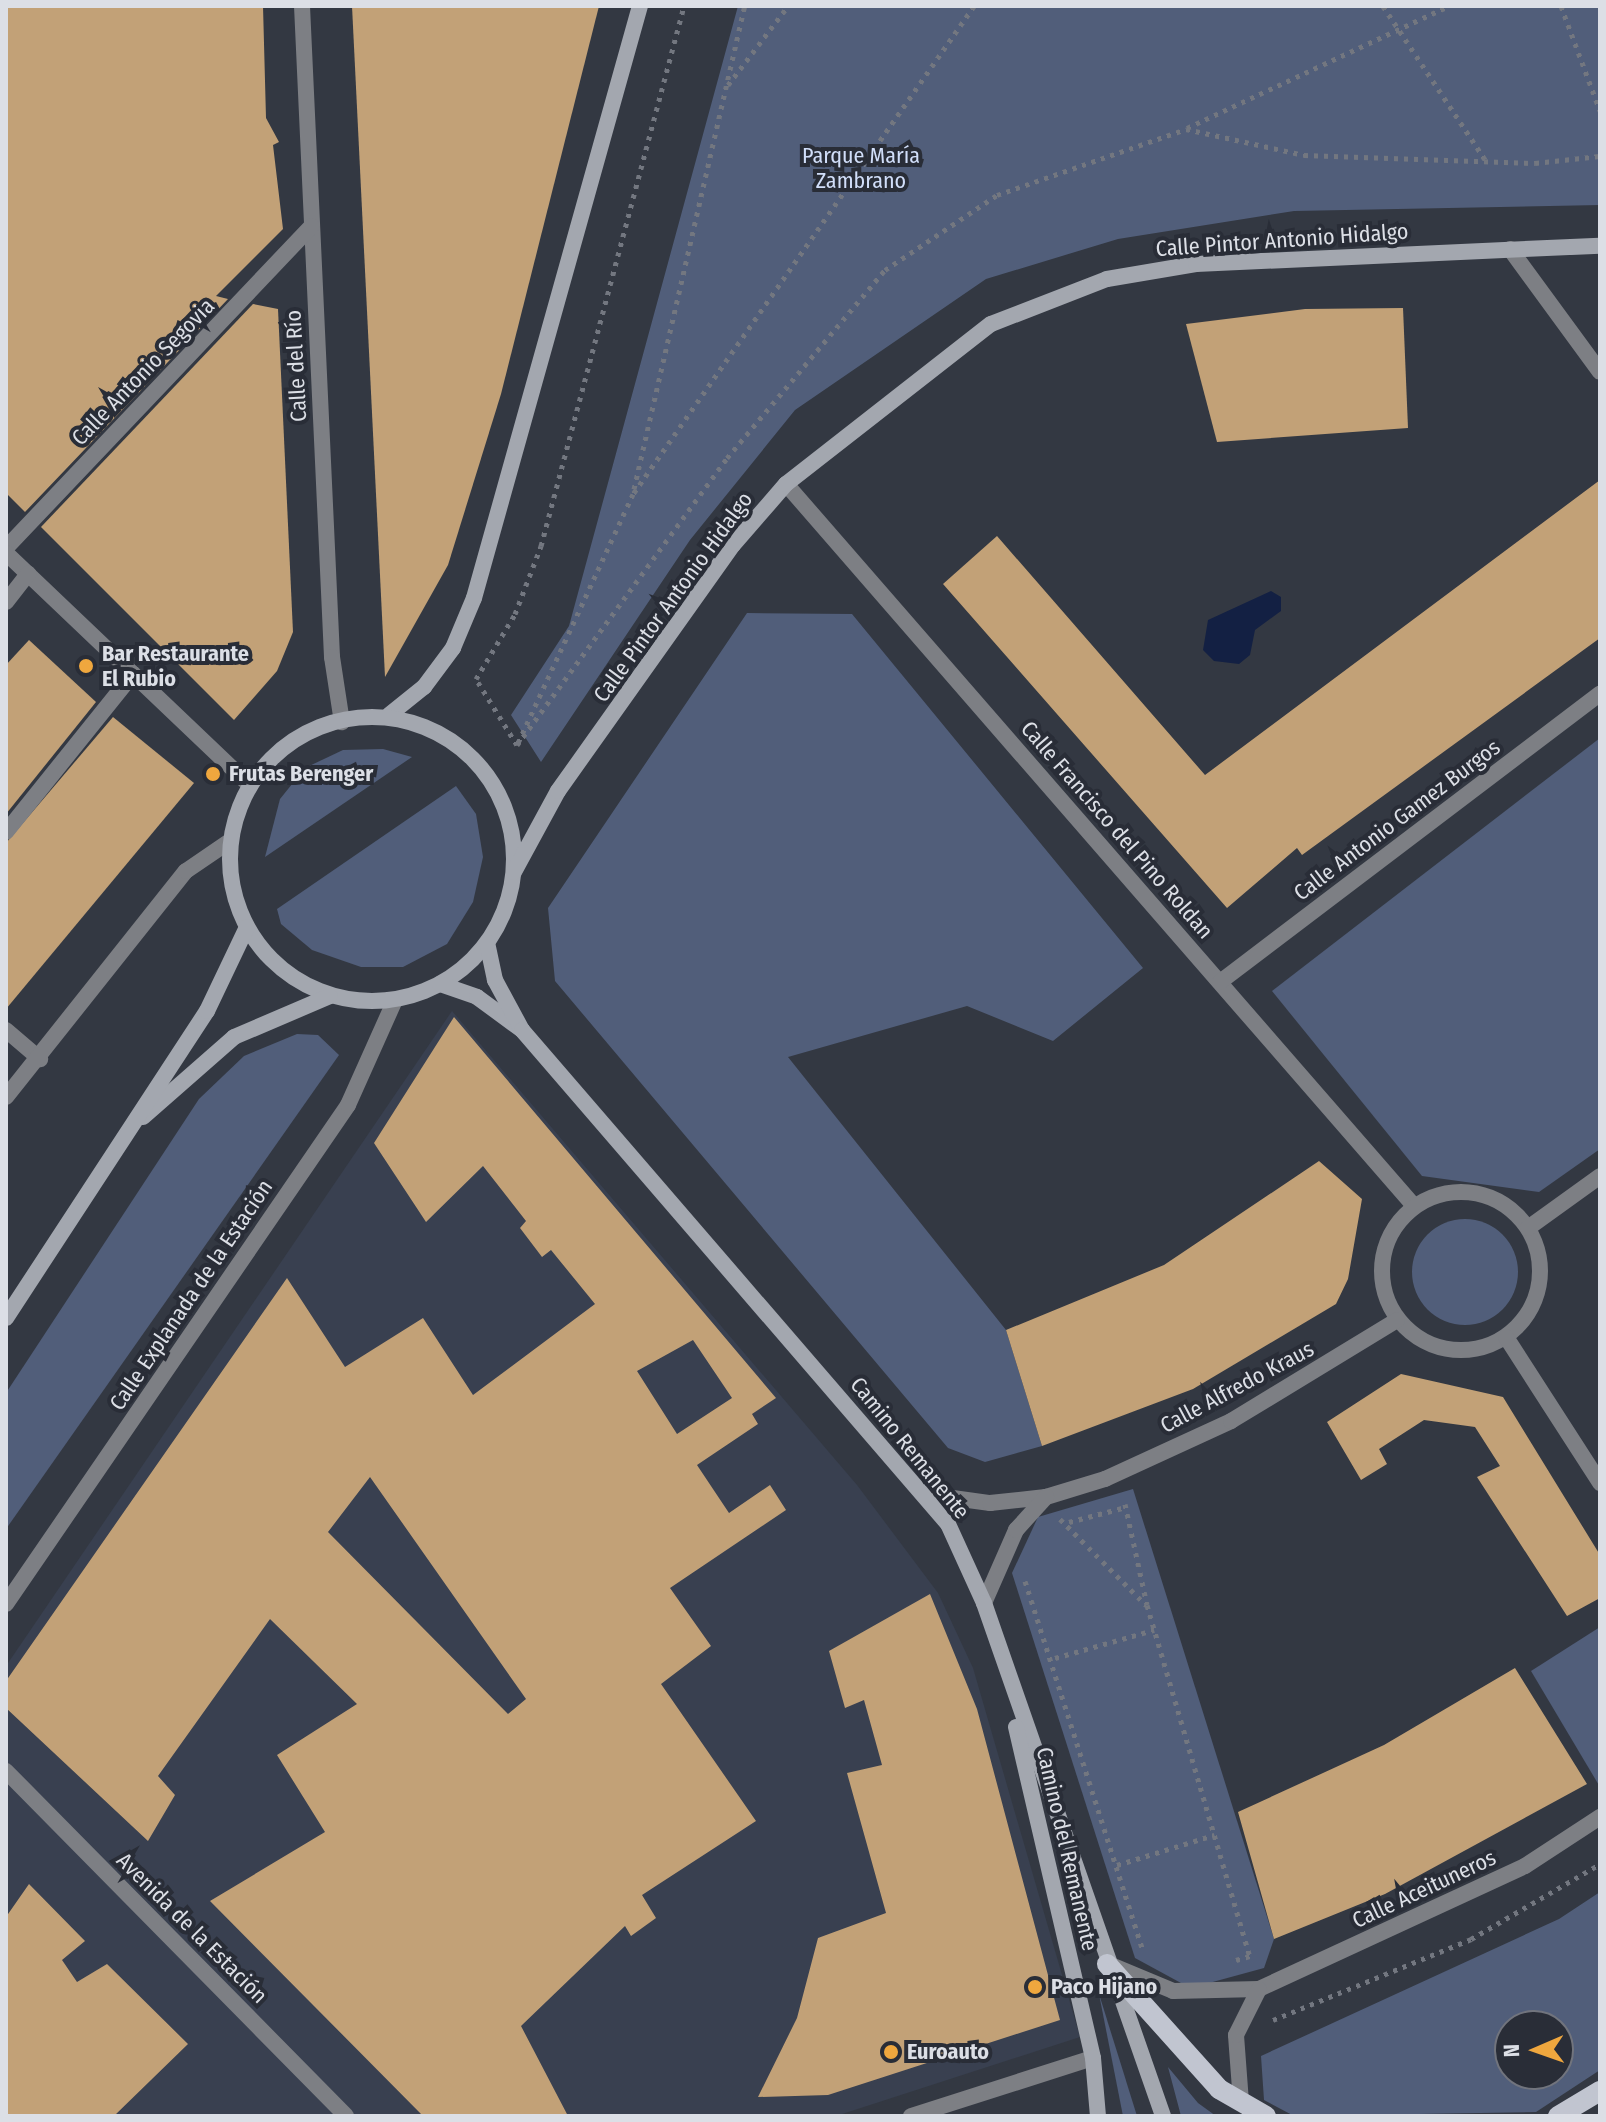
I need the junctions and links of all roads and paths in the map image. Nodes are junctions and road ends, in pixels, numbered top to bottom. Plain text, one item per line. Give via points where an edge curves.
1 (302, 6) edge
2 (640, 6) edge
3 (684, 6) edge
4 (745, 6) edge
5 (788, 6) edge
6 (974, 6) edge
7 (1383, 6) edge
8 (1449, 6) edge
9 (1561, 6) edge
10 (1401, 29) junction
11 (726, 87) junction
12 (1600, 111) edge
13 (1186, 129) dead end
14 (1487, 162) dead end
15 (312, 226) junction
16 (1600, 246) edge
17 (1510, 249) junction
18 (1600, 372) edge
19 (786, 484) junction
20 (6, 550) edge
21 (28, 574) junction
22 (6, 602) edge
23 (133, 674) junction
24 (1600, 694) edge
25 (389, 715) junction
26 (342, 722) junction
27 (517, 745) dead end
28 (250, 785) junction
29 (6, 832) edge
30 (230, 841) junction
31 (514, 872) junction
32 (247, 927) junction
33 (487, 943) junction
34 (1220, 982) junction
35 (440, 984) junction
36 (330, 996) junction
37 (395, 1000) junction
38 (6, 1030) edge
39 (522, 1030) junction
40 (40, 1059) junction
41 (6, 1097) edge
42 (127, 1131) junction
43 (1600, 1176) edge
44 (1414, 1206) junction
45 (1528, 1228) junction
46 (6, 1318) edge
47 (1397, 1320) junction
48 (1506, 1337) junction
49 (1116, 1473) junction
50 (1600, 1483) edge
51 (924, 1494) junction
52 (1046, 1497) junction
53 (1126, 1507) junction
54 (1062, 1523) junction
55 (1053, 1532) dead end
56 (1028, 1573) dead end
57 (984, 1603) junction
58 (6, 1604) edge
59 (1147, 1605) junction
60 (1154, 1630) junction
61 (995, 1640) junction
62 (1055, 1658) junction
63 (6, 1771) edge
64 (1600, 1817) edge
65 (1214, 1835) junction
66 (1600, 1864) edge
67 (1117, 1865) junction
68 (1250, 1956) junction
69 (1156, 1960) dead end
70 (1107, 1964) junction
71 (1223, 1964) dead end
72 (1259, 1989) junction
73 (1236, 2035) junction
74 (1093, 2058) junction
75 (1600, 2091) edge
76 (1241, 2102) junction
77 (346, 2116) edge
78 (911, 2116) edge
79 (1098, 2116) edge
80 (1163, 2116) edge
81 (1266, 2116) edge
82 (1558, 2116) edge

1 - 15 street, Calle del Río
2 - 25 street via 505,503 453,648 424,687
3 - 27 path via 541,546 515,614 476,679
4 - 11 path
5 - 11 path
6 - 11 path via 633,494
7 - 10 path
8 - 10 path
9 - 12 path
10 - 13 path
10 - 14 path
15 - 20 street, Calle Antonio Segovia
15 - 26 street, Calle del Río via 332,657
16 - 17 street, Calle Pintor Antonio Hidalgo
17 - 18 street
17 - 19 street, Calle Pintor Antonio Hidalgo via 1196,264 1107,279 991,324
19 - 31 street, Calle Pintor Antonio Hidalgo via 733,545 558,791
19 - 34 street, Calle Francisco del Pino Roldan
20 - 21 street
21 - 22 street
21 - 23 street
23 - 28 street
23 - 29 street
24 - 34 street, Calle Antonio Gamez Burgos
25 - 26 street
25 - 31 street via 435,731 470,755 498,793 512,832
26 - 28 street via 318,726 279,750
28 - 30 street
30 - 32 street via 235,901
30 - 40 street via 186,871
31 - 33 street
32 - 36 street via 268,957
32 - 42 street via 207,1011
33 - 35 street
33 - 39 street, Camino Remanente via 495,980
34 - 44 street, Calle Francisco del Pino Roldan
35 - 37 street
35 - 39 street, Camino Remanente via 477,997
36 - 37 street
36 - 42 street via 234,1037
37 - 58 street, Calle Explanada de la Estación via 348,1105
38 - 40 street
39 - 51 street, Camino Remanente
40 - 41 street
42 - 46 street
43 - 45 street
44 - 45 street via 1444,1193 1476,1192 1506,1204
44 - 47 street via 1392,1229 1382,1259 1383,1291
45 - 48 street via 1540,1257 1540,1287 1528,1315
47 - 48 street via 1419,1340 1448,1351 1479,1350
47 - 49 street, Calle Alfredo Kraus via 1231,1421
48 - 50 street
49 - 52 street, Calle Alfredo Kraus
49 - 53 path
51 - 52 street, Calle Alfredo Kraus via 990,1503
51 - 57 street, Camino Remanente via 962,1549
52 - 54 path
52 - 57 street, Calle Alfredo Kraus via 1016,1530
53 - 54 path
53 - 59 path
54 - 55 path
54 - 59 path
56 - 62 path via 1024,1585
57 - 61 street, Camino Remanente
59 - 60 path
60 - 62 path
60 - 65 path
61 - 70 street, Camino Remanente
61 - 74 street, Camino del Remanente
62 - 67 path
63 - 77 street, Avenida de la Estación
64 - 72 street, Calle Aceituneros via 1525,1866
65 - 67 path
65 - 68 path
66 - 73 path via 1471,1939
67 - 69 path via 1144,1952
68 - 71 path
68 - 72 path
70 - 72 street, Calle Aceituneros via 1173,1991
70 - 76 main road via 1170,2039
70 - 80 street, Camino Remanente
72 - 73 street
73 - 76 street
74 - 78 street
74 - 79 street, Camino del Remanente
75 - 82 main road
76 - 81 main road

